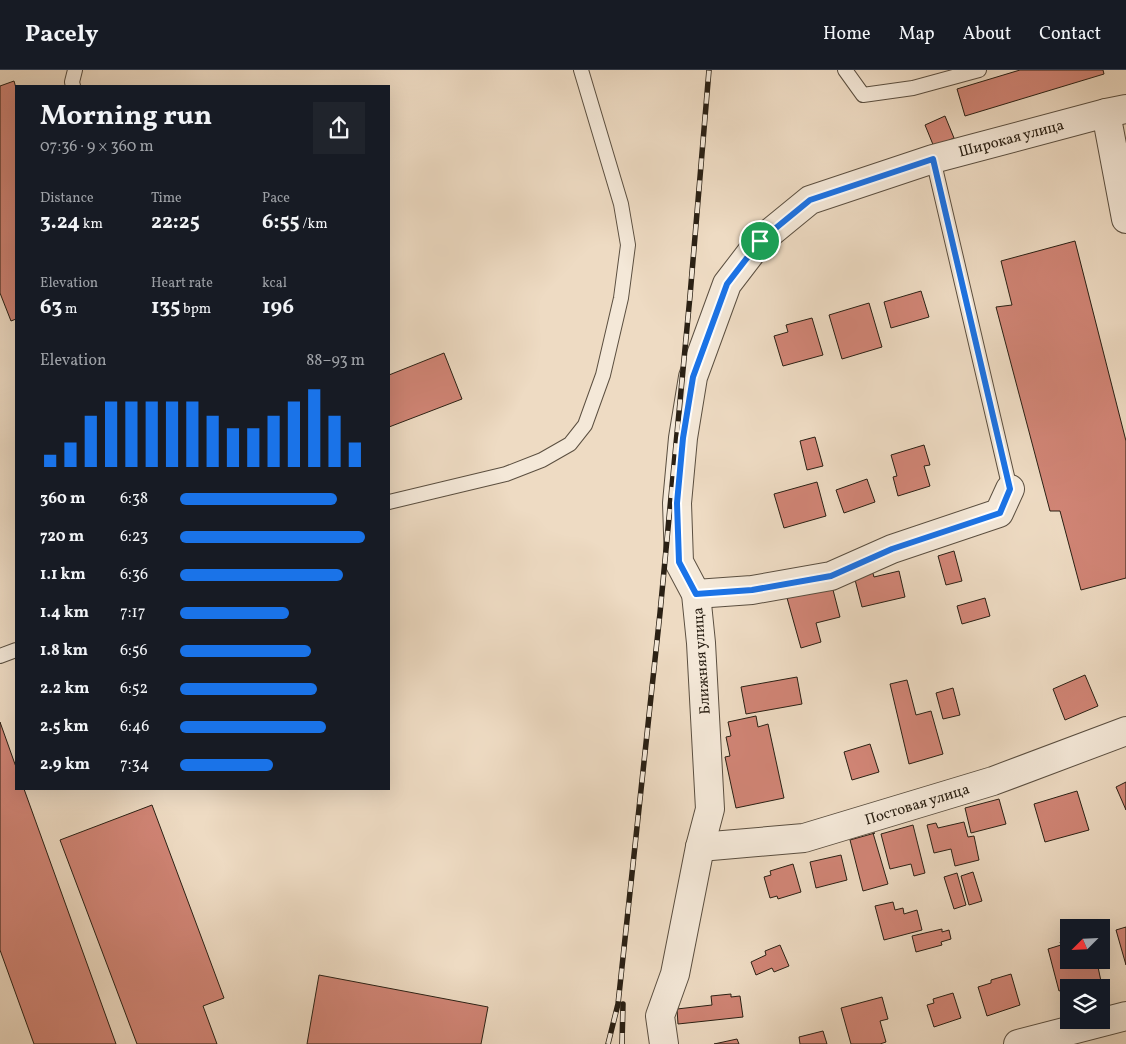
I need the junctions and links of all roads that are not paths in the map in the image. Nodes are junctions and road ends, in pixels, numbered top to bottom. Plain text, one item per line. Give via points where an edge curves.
1 (75, 70) edge
2 (581, 70) edge
3 (845, 70) edge
4 (979, 70) edge
5 (73, 85) edge
6 (1116, 111) edge
7 (933, 159) junction
8 (1126, 219) edge
9 (727, 284) joint
10 (1010, 489) joint
11 (390, 502) edge
12 (696, 594) junction
13 (15, 650) edge
14 (0, 656) edge
15 (1126, 731) edge
16 (700, 847) junction
17 (1126, 1016) edge
18 (664, 1044) edge
19 (1018, 1044) edge

1 - 5 lane
2 - 11 lane via 621,204 628,245 621,298 603,376 585,425 570,444 542,460 506,474
3 - 4 lane via 863,95 913,88
6 - 7 street, Широкая улица
6 - 8 street
7 - 9 street, Широкая улица via 810,200 760,241
7 - 10 lane
9 - 12 street, Ближняя улица via 693,377 683,438 677,503 679,562
10 - 12 street via 1000,513 892,549 831,576 752,590
12 - 16 street, Ближняя улица via 710,809
13 - 14 lane
15 - 16 street, Постовая улица via 993,781 804,838
16 - 18 street, Ближняя улица via 675,974 660,1016
17 - 19 street

